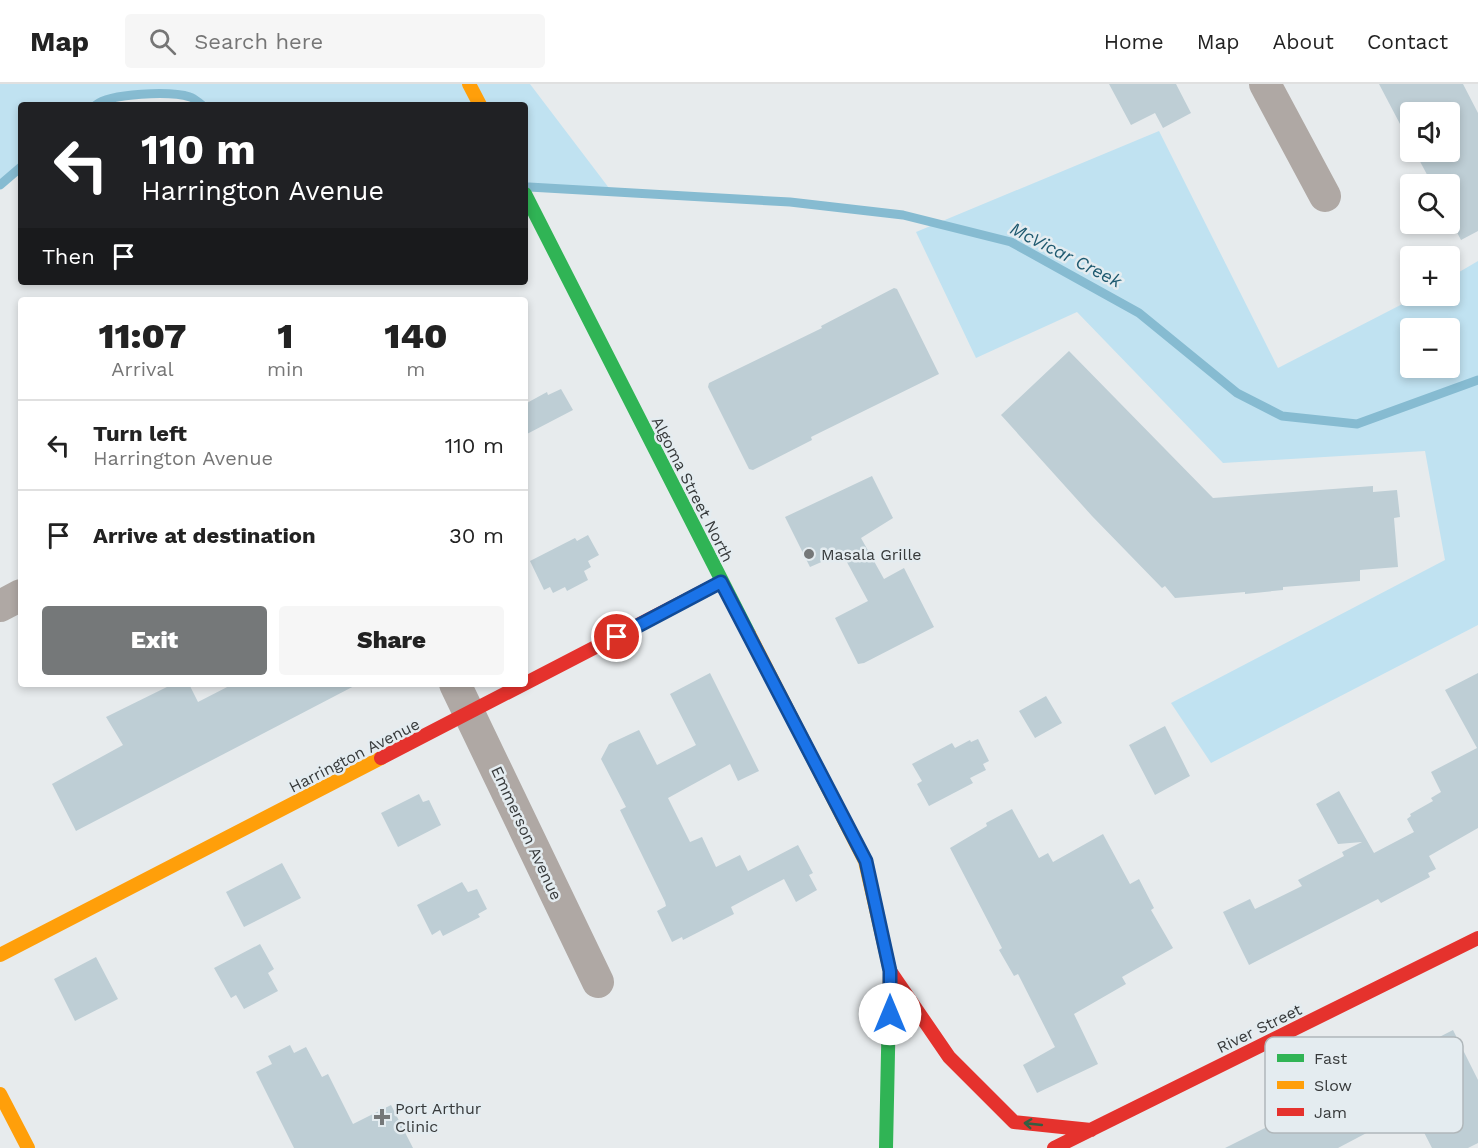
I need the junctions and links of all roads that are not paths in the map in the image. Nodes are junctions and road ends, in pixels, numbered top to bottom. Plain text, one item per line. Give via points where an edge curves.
1 (469, 84) edge
2 (1265, 84) edge
3 (478, 102) edge
4 (1325, 196) dead end
5 (528, 200) edge
6 (721, 582) junction
7 (18, 597) edge
8 (0, 606) edge
9 (528, 683) edge
10 (457, 687) edge
11 (521, 687) edge
12 (471, 713) junction
13 (1478, 938) edge
14 (0, 955) edge
15 (890, 971) junction
16 (598, 982) dead end
17 (1278, 1037) edge
18 (1265, 1044) edge
19 (0, 1094) edge
20 (1091, 1130) junction
21 (28, 1148) edge
22 (886, 1148) edge
23 (1054, 1148) edge

1 - 3 street
2 - 4 street
5 - 6 street, Algoma Street North
6 - 9 street, Harrington Avenue
6 - 15 street, Algoma Street North via 866,861
7 - 8 street
10 - 12 street, Emmerson Avenue
11 - 12 street, Harrington Avenue
12 - 14 street, Harrington Avenue
12 - 16 street, Emmerson Avenue
13 - 17 street, River Street
20 -> 15 street via 1014,1122 949,1057
15 - 22 street, Algoma Street North
18 - 20 street, River Street
19 - 21 street
20 - 23 street, River Street

